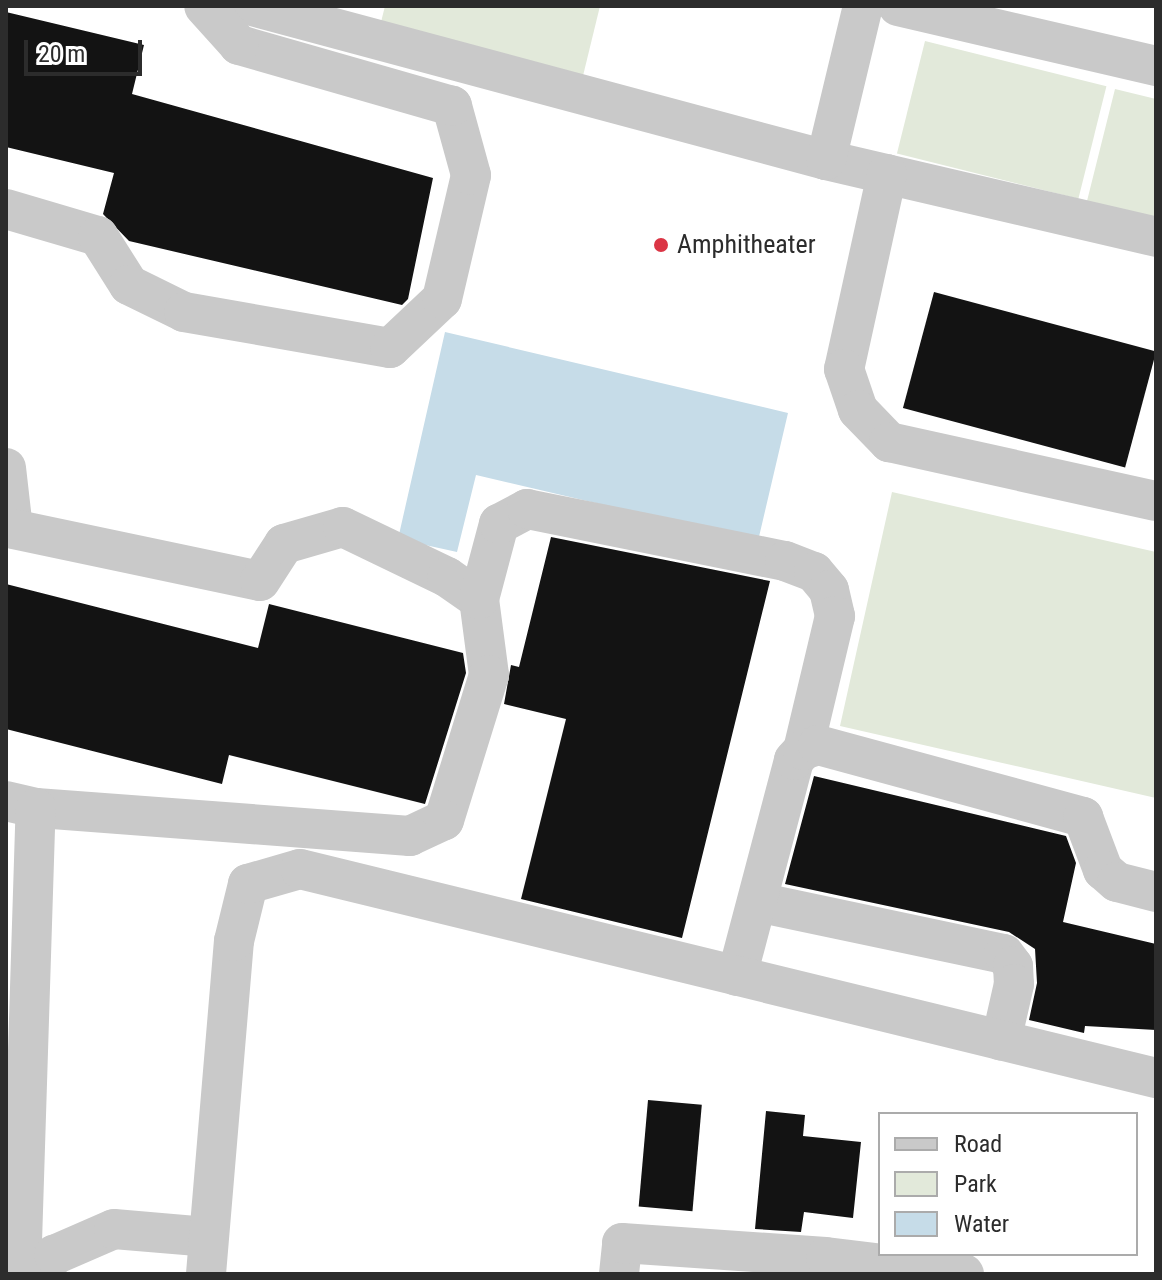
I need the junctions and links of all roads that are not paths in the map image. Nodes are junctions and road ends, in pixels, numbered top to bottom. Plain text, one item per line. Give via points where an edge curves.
1 (204, 6) edge
2 (252, 6) edge
3 (863, 6) edge
4 (898, 6) edge
5 (1156, 66) edge
6 (826, 160) junction
7 (887, 174) junction
8 (6, 209) edge
9 (1156, 237) edge
10 (6, 468) edge
11 (1156, 501) edge
12 (479, 599) junction
13 (803, 750) junction
14 (21, 805) edge
15 (1156, 892) edge
16 (757, 902) junction
17 (737, 976) junction
18 (1001, 1041) junction
19 (1156, 1078) edge
20 (206, 1255) edge
21 (825, 1265) edge
22 (21, 1274) edge
23 (40, 1274) edge
24 (619, 1274) edge
25 (964, 1274) edge

1 - 8 street via 239,45 452,106 471,175 442,299 390,348 184,312 129,285 98,236
2 - 6 street
3 - 6 street
4 - 5 street
6 - 7 street
7 - 9 street
7 - 11 street via 844,369 858,410 889,442
10 - 12 street via 13,529 260,581 284,544 343,527 447,577
12 - 13 street via 499,524 527,509 785,561 814,572 829,590 835,616
12 - 14 street via 489,675 444,820 410,836
13 - 15 street via 818,745 1083,817 1103,870 1117,882
13 - 16 street via 794,760
14 - 22 street
16 - 17 street
16 - 18 street via 1004,954 1013,966 1014,984
17 - 18 street
17 - 20 street via 300,869 248,884 234,941
18 - 19 street
20 - 23 street via 114,1229 54,1255
21 - 24 street via 622,1243
21 - 25 street

